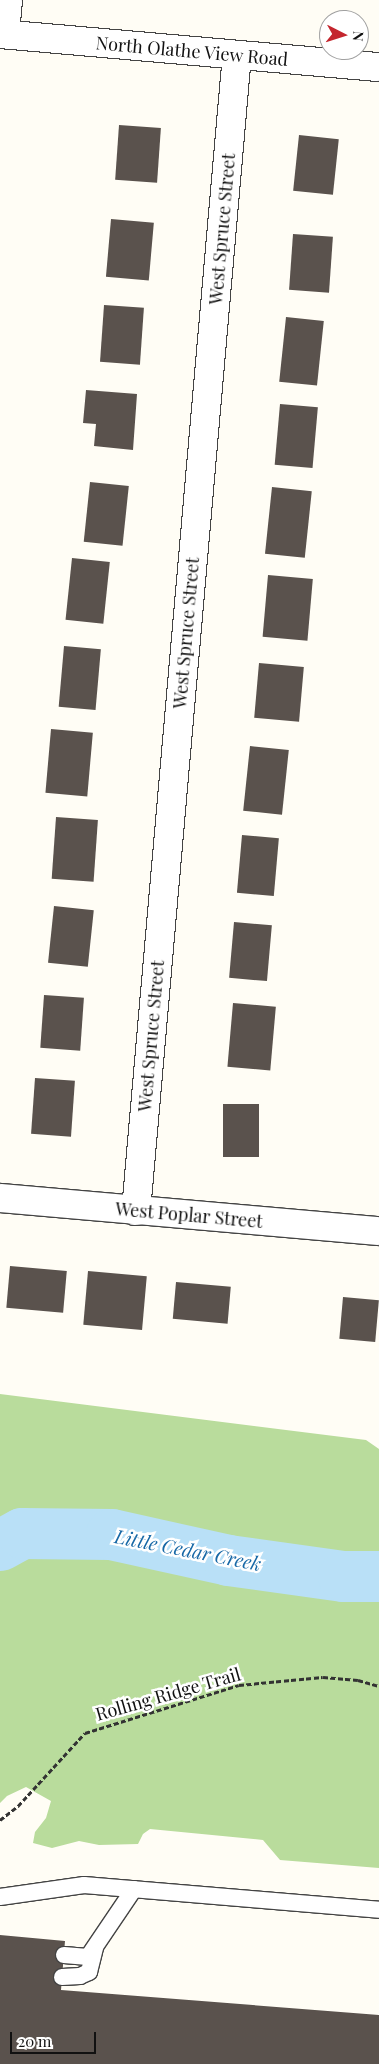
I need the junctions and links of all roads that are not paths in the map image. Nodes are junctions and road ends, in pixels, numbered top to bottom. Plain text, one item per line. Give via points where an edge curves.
1 (8, 0) edge
2 (2, 34) edge
3 (237, 55) junction
4 (379, 68) edge
5 (0, 1198) edge
6 (136, 1211) junction
7 (379, 1231) edge
8 (134, 1889) junction
9 (0, 1897) edge
10 (379, 1910) edge
11 (96, 1944) junction
12 (64, 1955) dead end
13 (62, 1977) dead end

1 - 2 street, North Olathe View Road
2 - 3 street, North Olathe View Road
3 - 4 street, North Olathe View Road
3 - 6 street, West Spruce Street
5 - 6 street, West Poplar Street
6 - 7 street, West Poplar Street
8 - 9 lane via 84,1885
8 - 10 lane
8 - 11 lane
11 - 12 lane via 88,1957
11 - 13 lane via 89,1972

